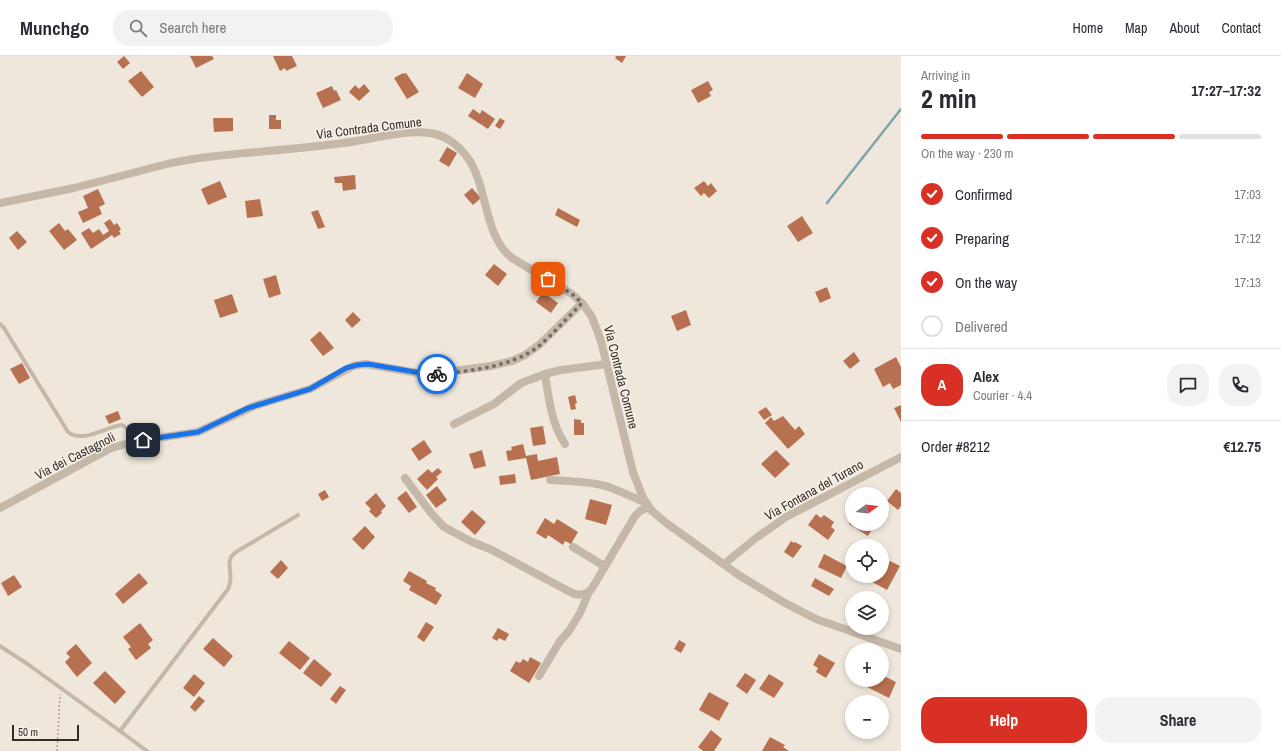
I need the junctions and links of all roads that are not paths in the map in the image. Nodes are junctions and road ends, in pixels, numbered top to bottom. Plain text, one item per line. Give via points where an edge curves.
1 (0, 203) edge
2 (582, 303) junction
3 (0, 324) edge
4 (607, 364) junction
5 (544, 374) junction
6 (454, 424) dead end
7 (132, 442) junction
8 (565, 444) dead end
9 (901, 457) edge
10 (405, 478) dead end
11 (550, 480) dead end
12 (648, 505) junction
13 (0, 508) edge
14 (298, 516) dead end
15 (572, 547) dead end
16 (724, 564) junction
17 (604, 566) junction
18 (589, 592) junction
19 (0, 646) edge
20 (901, 649) edge
21 (539, 676) dead end
22 (120, 731) junction
23 (147, 751) edge

1 - 2 street, Via Contrada Comune via 193,159 344,143 407,133 429,133 450,141 468,158 476,173 496,235 505,252 566,290
2 - 4 street, Via Contrada Comune via 598,329
2 - 7 street, Via dei Castagnoli via 539,345 525,355 507,362 432,374 368,364 357,365 346,368 310,389 248,408 198,432
3 - 7 lane via 71,434 85,435 122,425 128,430
4 - 5 street
4 - 12 street, Via Contrada Comune via 631,464
5 - 6 street via 521,383 494,404
5 - 8 street via 554,423
7 - 13 street, Via dei Castagnoli via 104,452
9 - 16 street, Via Fontana del Turano via 786,517
10 - 18 street via 431,514 444,527 575,594
11 - 12 street via 600,485
12 - 16 street, Via Contrada Comune via 665,522
12 - 17 street via 635,516
14 - 22 lane via 231,557 229,563 232,580 228,589
15 - 17 street
16 - 20 street, Via Contrada Comune via 751,583 805,613
17 - 18 street
18 - 21 street via 580,613
19 - 22 lane
22 - 23 lane

